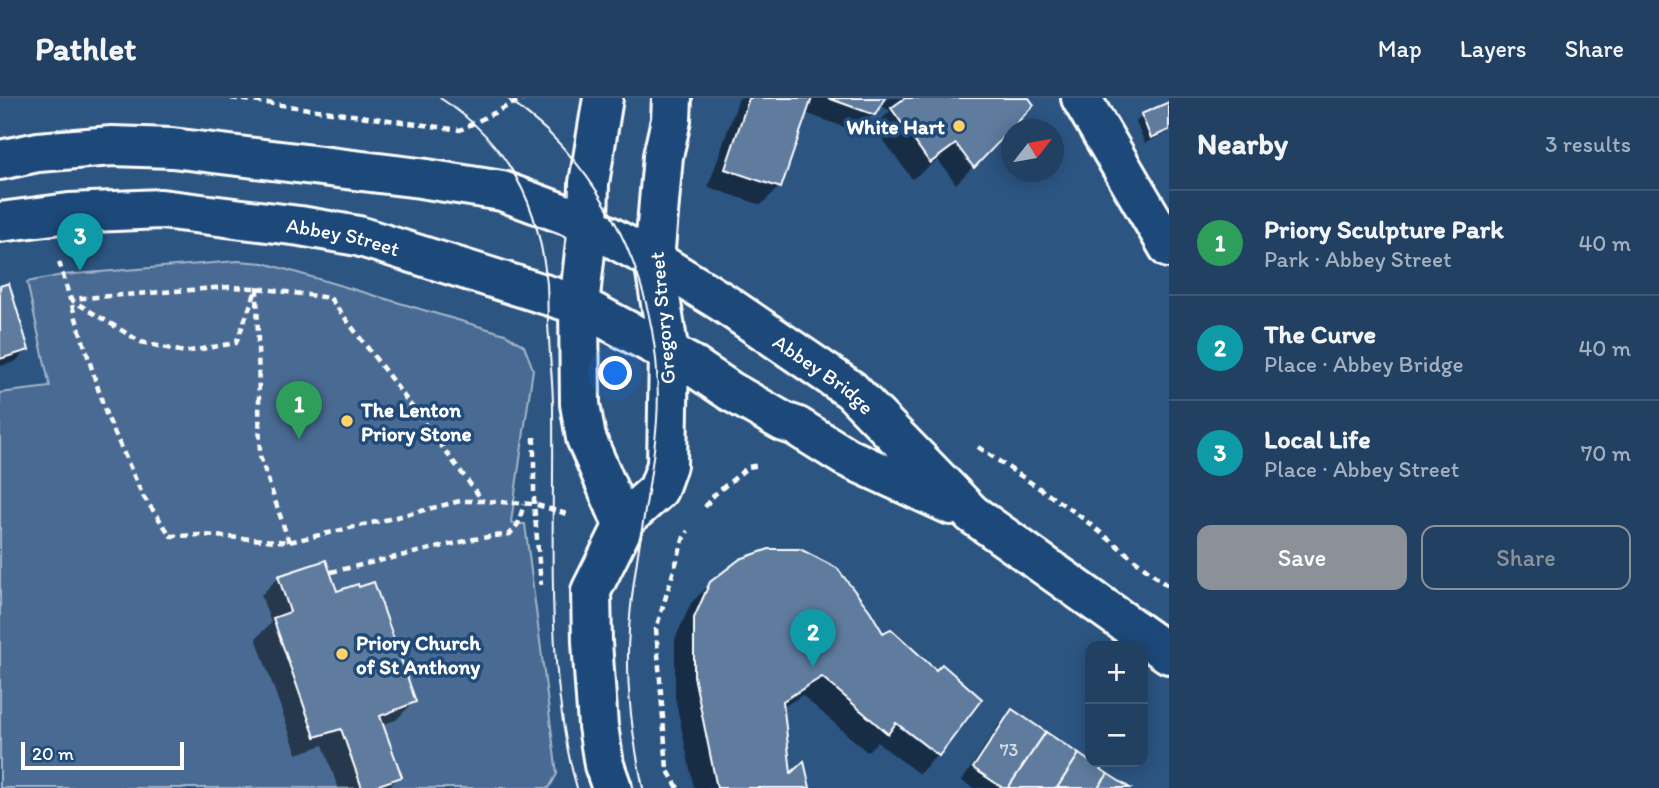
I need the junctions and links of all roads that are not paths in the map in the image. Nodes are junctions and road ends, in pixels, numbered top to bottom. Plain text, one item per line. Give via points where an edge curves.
1 (603, 98) edge
2 (672, 98) edge
3 (1081, 98) edge
4 (0, 160) edge
5 (0, 222) edge
6 (588, 225) junction
7 (1169, 248) edge
8 (654, 260) junction
9 (579, 305) junction
10 (669, 353) junction
11 (972, 514) junction
12 (622, 526) junction
13 (1169, 654) edge
14 (612, 788) edge

1 - 6 main road via 589,183
2 - 8 main road, Gregory Street
3 - 7 main road
4 - 6 main road via 113,146 172,148 502,191
5 - 9 main road, Abbey Street via 161,209 300,226 358,236
6 - 8 main road
6 - 9 main road
8 - 10 main road, Gregory Street
8 - 11 main road, Abbey Bridge via 851,390
9 - 10 main road, Abbey Street
9 - 12 main road via 579,404 586,438
10 - 11 main road, Abbey Bridge via 846,457
10 - 12 main road, Gregory Street via 667,466 658,490
11 - 13 main road, Abbey Bridge
12 - 14 main road, Gregory Street via 591,591 598,726

